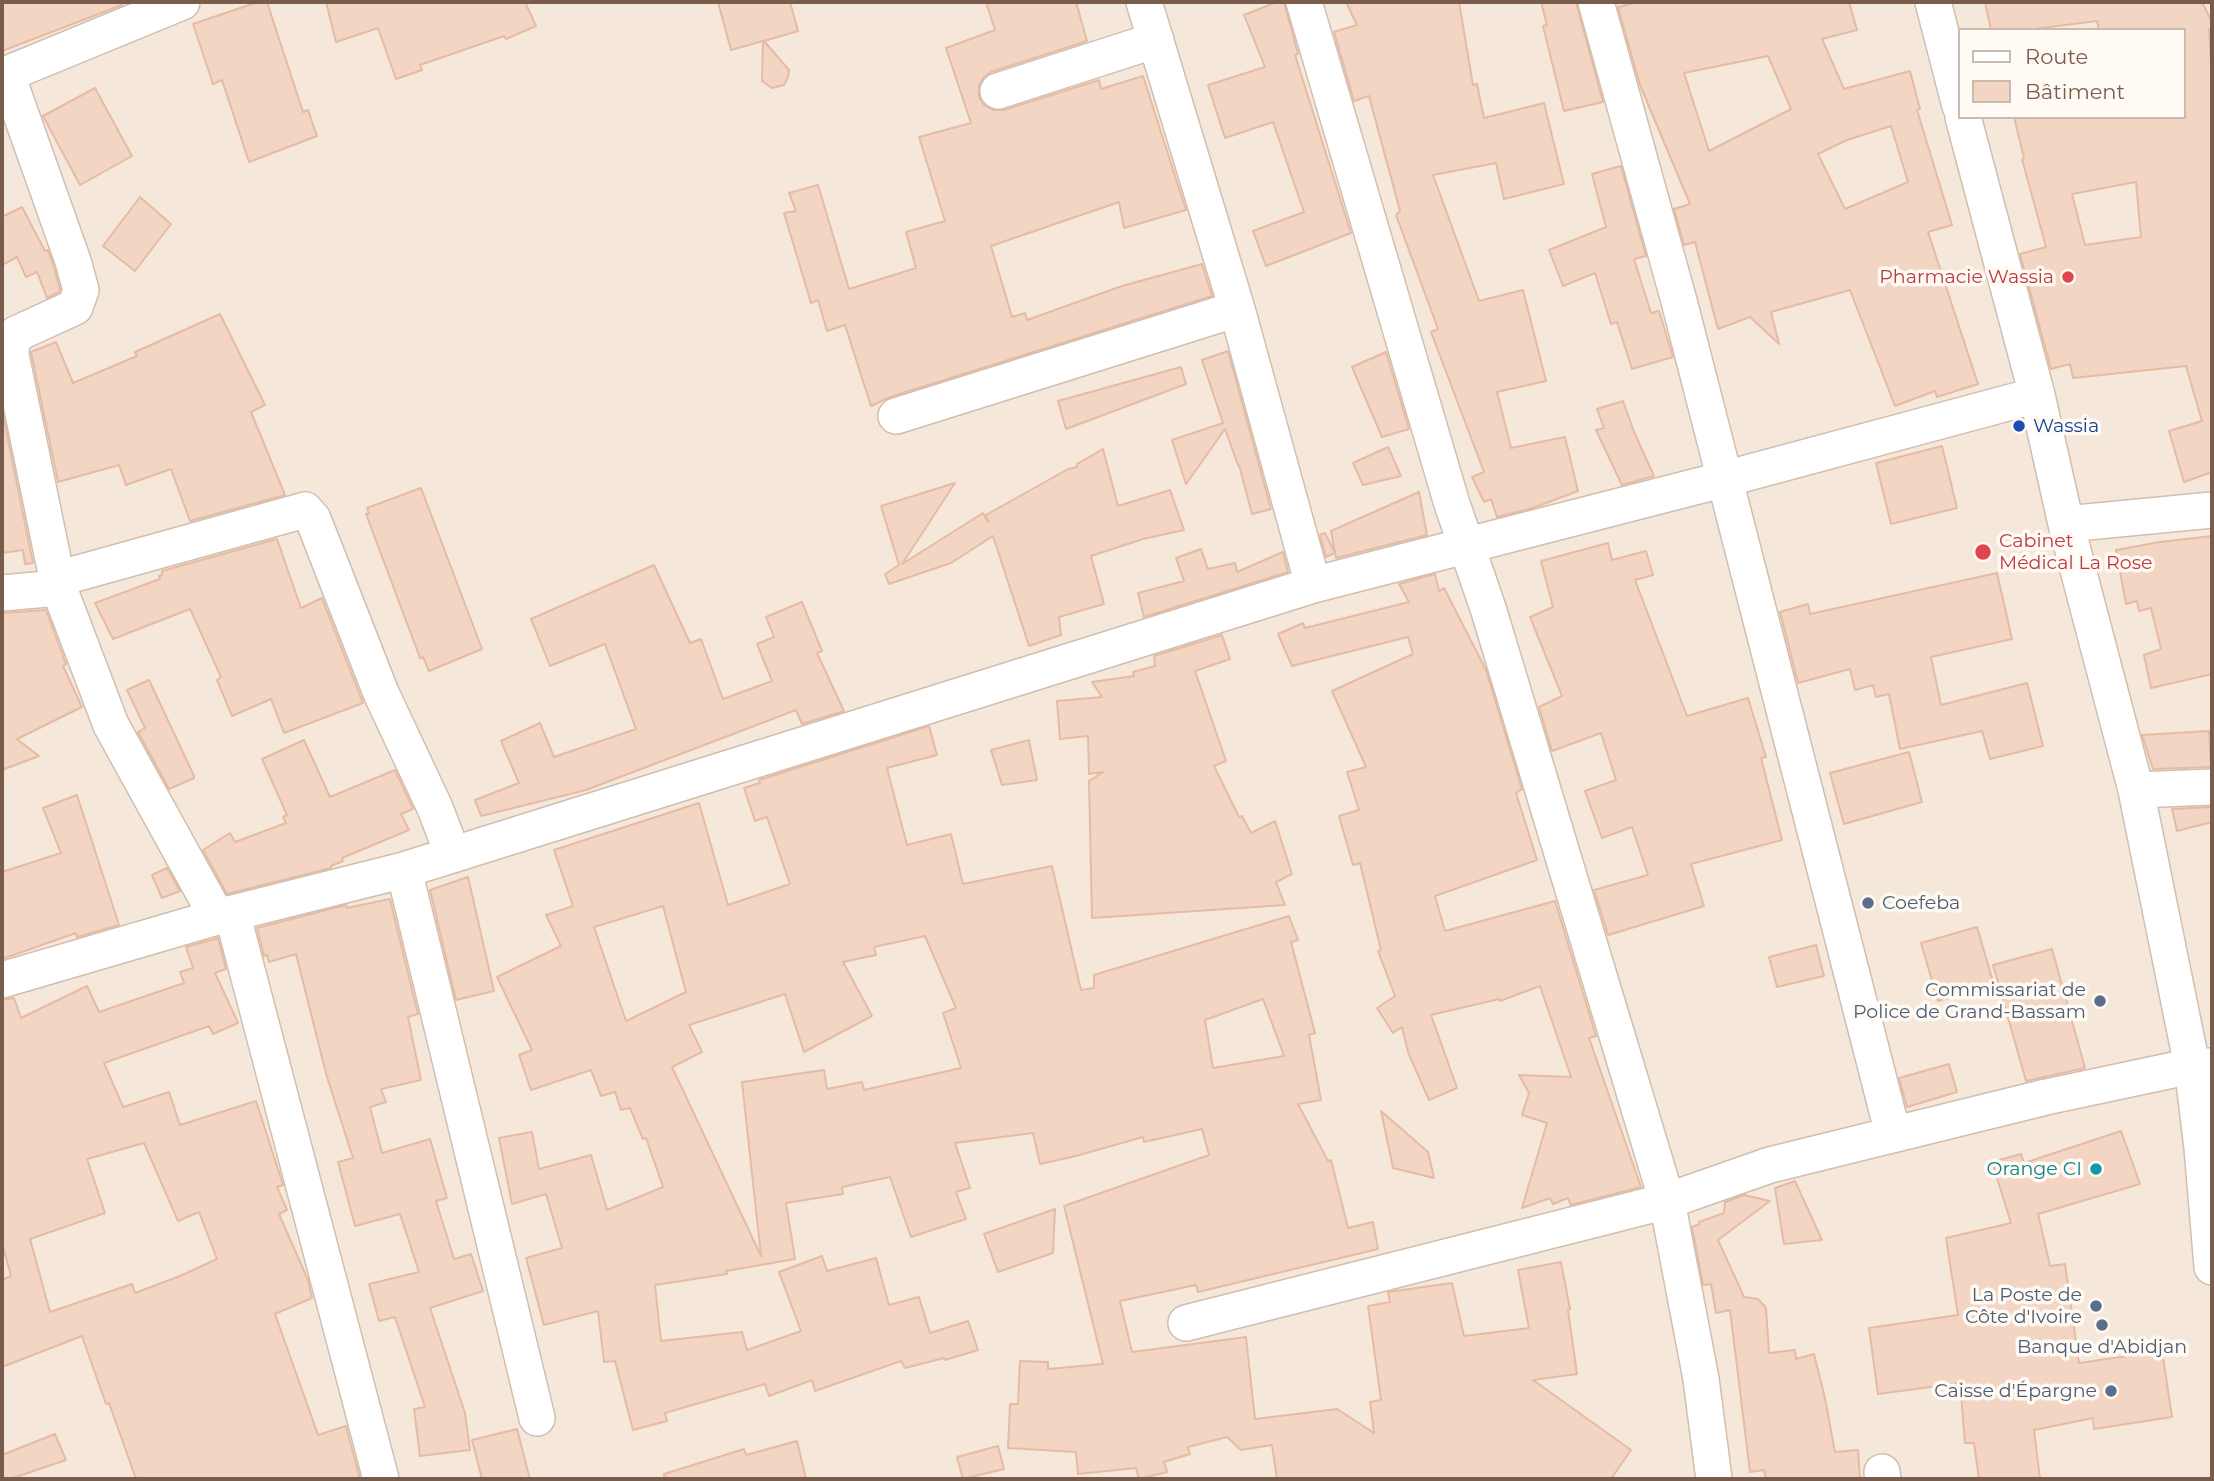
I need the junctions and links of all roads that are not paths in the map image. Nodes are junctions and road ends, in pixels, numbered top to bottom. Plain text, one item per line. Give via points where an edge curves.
1 (182, 2) edge
2 (1144, 2) edge
3 (1304, 2) edge
4 (1596, 2) edge
5 (1933, 2) edge
6 (1156, 40) junction
7 (5, 76) edge
8 (999, 91) dead end
9 (1958, 98) edge
10 (1964, 119) edge
11 (1237, 309) junction
12 (2036, 395) junction
13 (896, 415) dead end
14 (1725, 479) junction
15 (2212, 510) edge
16 (2066, 524) junction
17 (1466, 545) junction
18 (58, 583) junction
19 (1313, 585) junction
20 (2, 593) edge
21 (2212, 788) edge
22 (2136, 790) junction
23 (453, 855) junction
24 (404, 870) junction
25 (225, 915) junction
26 (2, 980) edge
27 (2202, 1066) edge
28 (1894, 1134) junction
29 (1667, 1201) junction
30 (2212, 1267) edge
31 (1186, 1323) dead end
32 (537, 1418) dead end
33 (381, 1479) edge
34 (1714, 1479) edge

1 - 7 street
2 - 6 street
3 - 17 street
4 - 14 street
5 - 9 street
6 - 8 street
6 - 11 street
7 - 18 street via 81,290 75,307 16,334 10,350
10 - 12 street
11 - 13 street
11 - 19 street
12 - 14 street
12 - 16 street
14 - 17 street
14 - 28 street
15 - 16 street
16 - 22 street
17 - 19 street
17 - 29 street
18 - 20 street
18 - 23 street via 305,510 313,519 381,693
18 - 25 street via 111,725
19 - 23 street
21 - 22 street
22 - 27 street
23 - 24 street
24 - 25 street
24 - 32 street
25 - 26 street
25 - 33 street
27 - 28 street
27 - 30 street via 2202,1148
28 - 29 street via 1770,1165
29 - 31 street
29 - 34 street via 1701,1379

